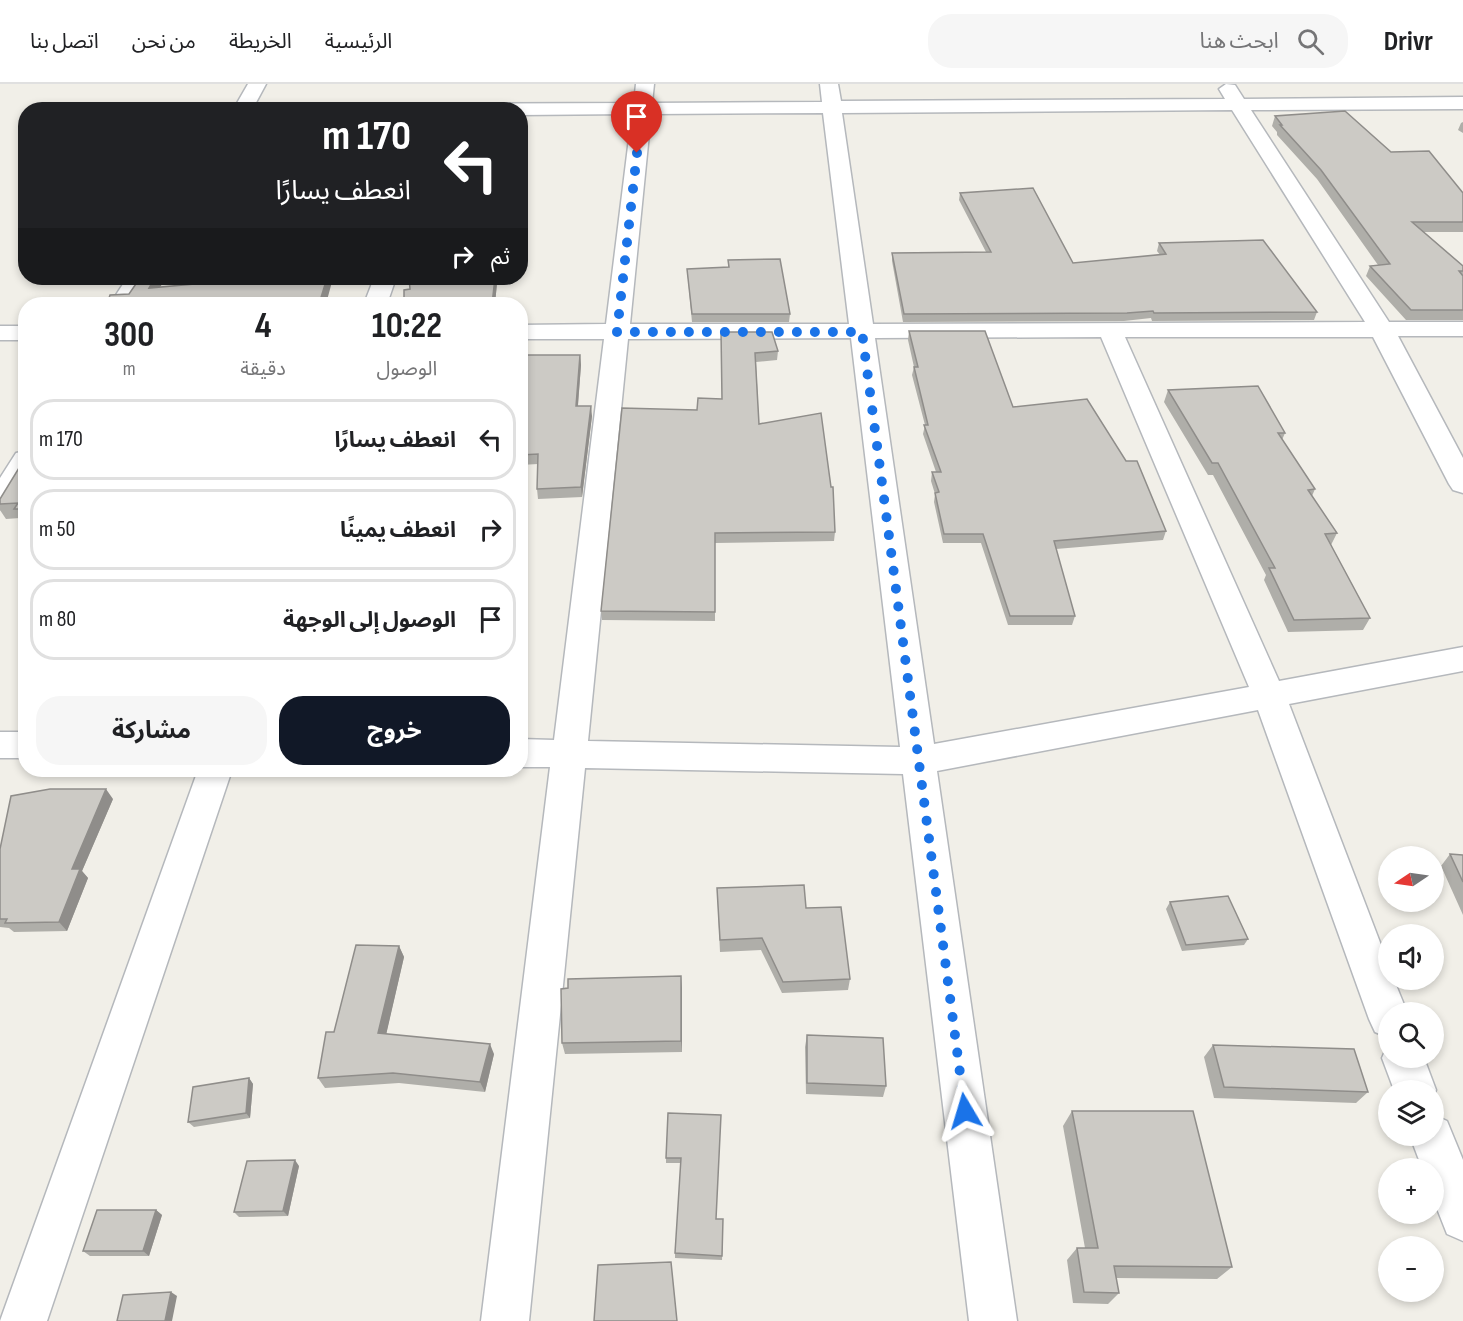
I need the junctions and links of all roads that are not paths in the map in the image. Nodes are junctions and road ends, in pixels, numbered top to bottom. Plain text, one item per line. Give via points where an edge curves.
1 (257, 84) edge
2 (1225, 84) edge
3 (644, 96) edge
4 (830, 96) edge
5 (247, 102) edge
6 (495, 102) edge
7 (1463, 103) edge
8 (1238, 105) junction
9 (1463, 329) edge
10 (1382, 330) junction
11 (1110, 331) junction
12 (528, 332) edge
13 (617, 332) junction
14 (862, 332) junction
15 (0, 333) edge
16 (18, 333) edge
17 (18, 472) edge
18 (1463, 484) edge
19 (0, 500) edge
20 (1463, 659) edge
21 (1269, 696) junction
22 (0, 745) edge
23 (18, 745) edge
24 (528, 753) edge
25 (569, 753) junction
26 (918, 761) junction
27 (213, 777) edge
28 (1383, 1002) edge
29 (1436, 1146) edge
30 (1463, 1218) edge
31 (23, 1321) edge
32 (505, 1321) edge
33 (993, 1321) edge

1 - 5 street
2 - 8 street
3 - 4 street
3 - 6 street
3 - 13 street
4 - 8 street
4 - 14 street
7 - 8 street
8 - 10 street
9 - 10 street
10 - 11 street
10 - 18 street
11 - 14 street
11 - 21 street
12 - 13 street
13 - 14 street
13 - 25 street
14 - 26 street
15 - 16 street
17 - 19 street
20 - 21 street
21 - 26 street
21 - 28 street
22 - 23 street
24 - 25 street
25 - 26 street
25 - 32 street
26 - 33 street
27 - 31 street
29 - 30 street

